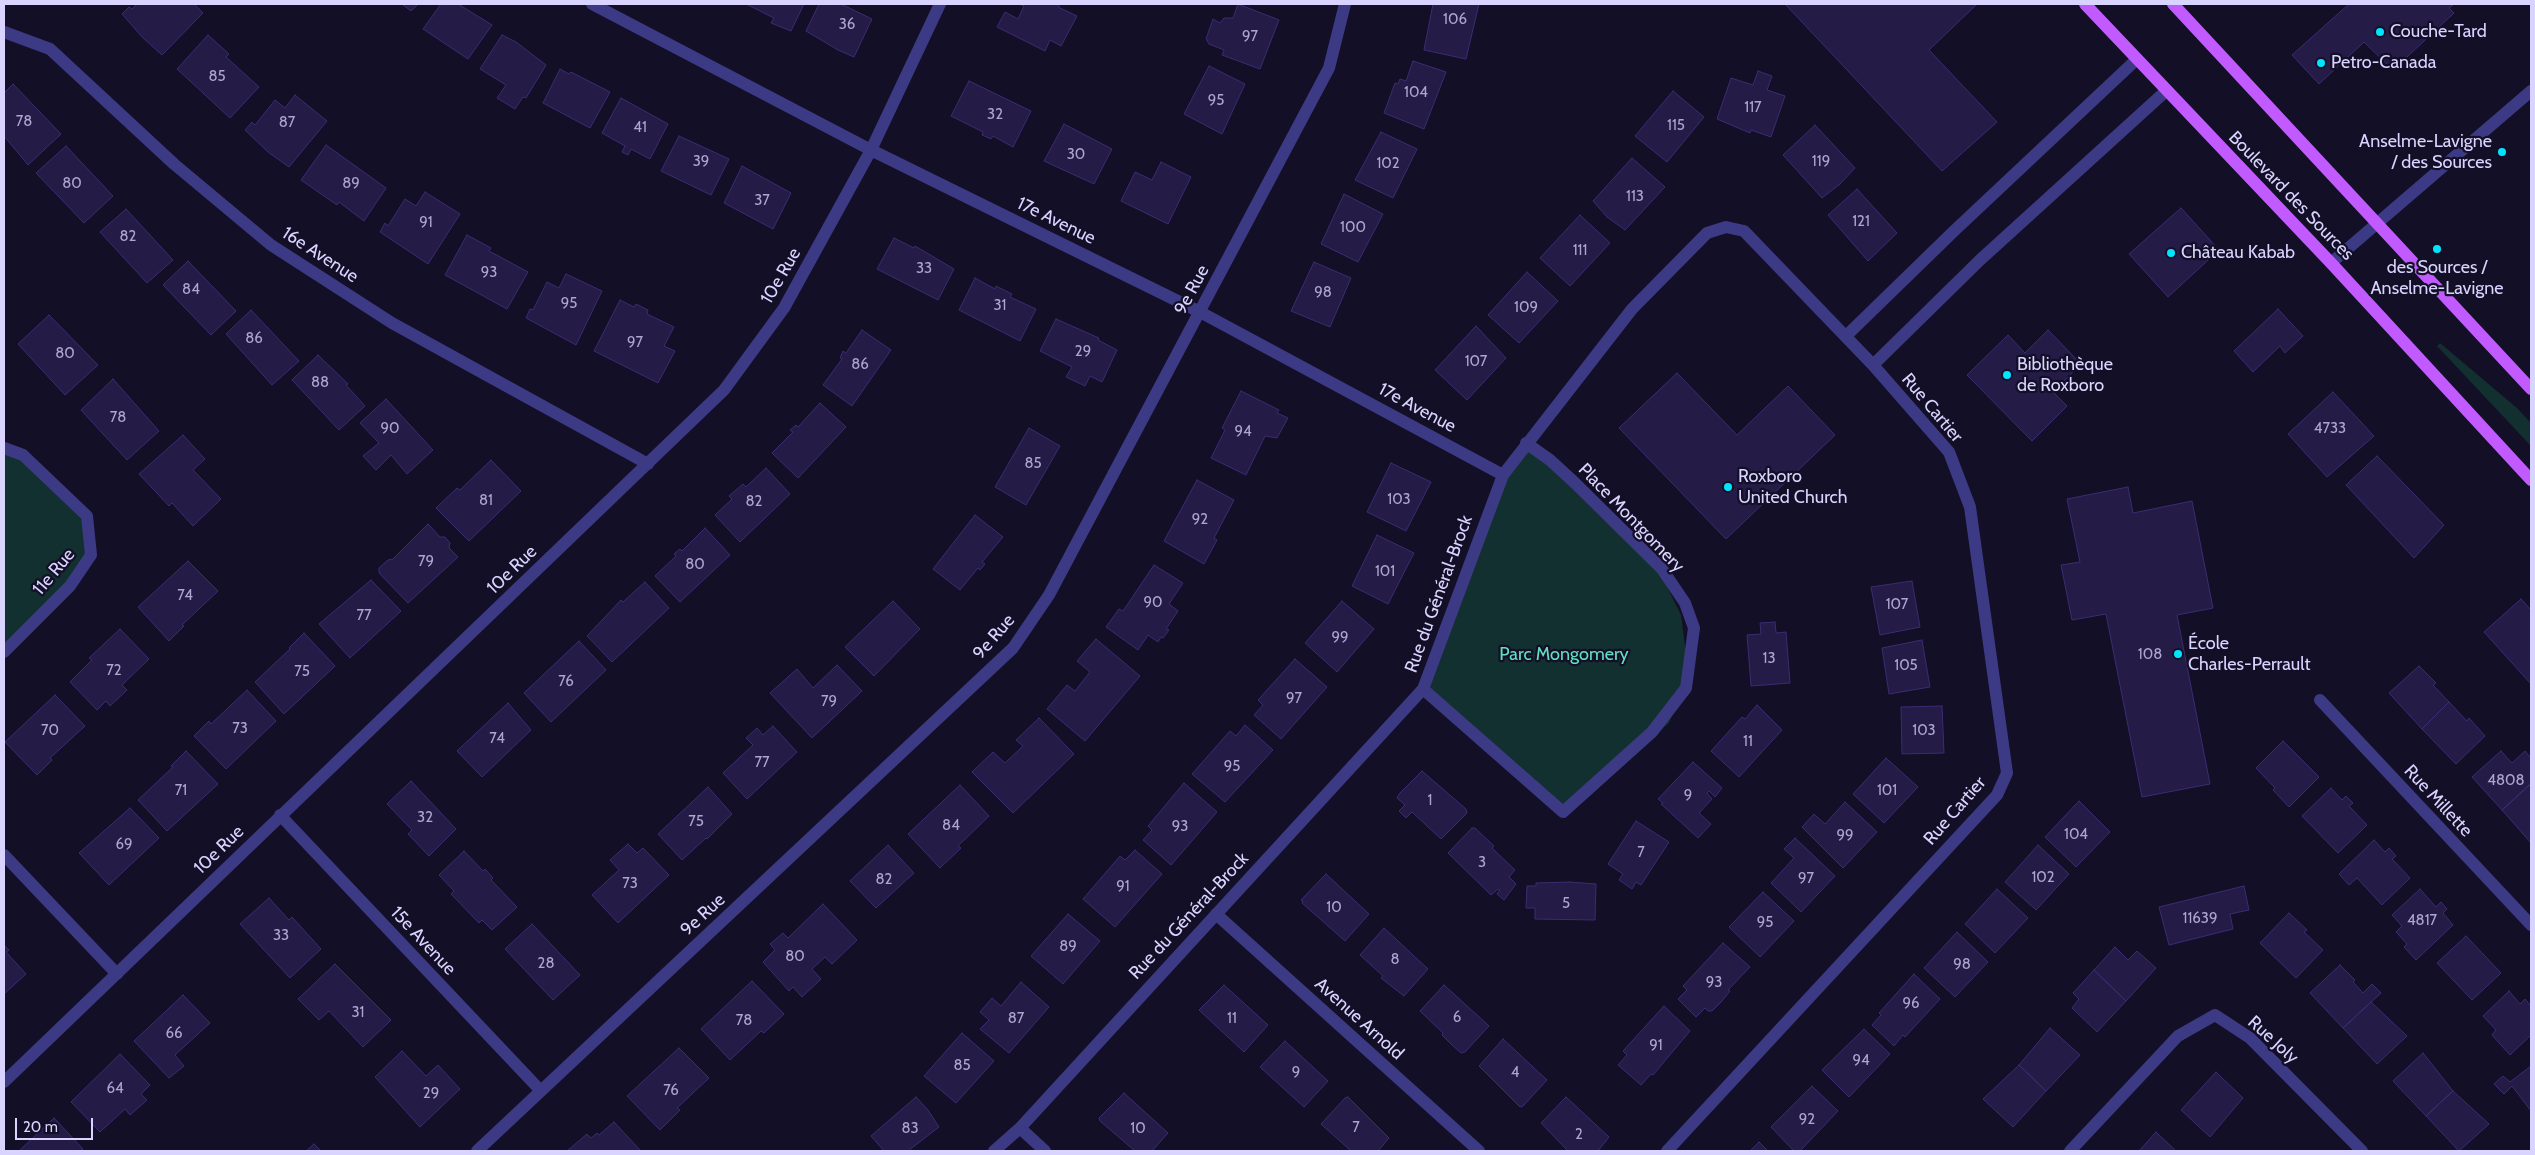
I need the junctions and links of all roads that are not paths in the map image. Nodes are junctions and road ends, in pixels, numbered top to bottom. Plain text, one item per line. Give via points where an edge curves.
1 (592, 4) edge
2 (940, 4) edge
3 (1345, 4) edge
4 (2085, 4) edge
5 (2173, 4) edge
6 (4, 32) edge
7 (2137, 59) junction
8 (2166, 91) junction
9 (2531, 91) edge
10 (871, 150) junction
11 (2376, 221) junction
12 (2331, 263) junction
13 (1200, 312) junction
14 (1846, 336) junction
15 (1873, 365) junction
16 (2531, 389) edge
17 (1526, 443) junction
18 (4, 448) edge
19 (648, 464) junction
20 (1503, 475) junction
21 (2531, 480) edge
22 (4, 652) edge
23 (1423, 689) junction
24 (2320, 700) dead end
25 (280, 815) junction
26 (4, 855) edge
27 (1216, 914) junction
28 (2531, 925) edge
29 (117, 974) junction
30 (4, 1082) edge
31 (541, 1090) junction
32 (1020, 1128) junction
33 (477, 1151) edge
34 (994, 1151) edge
35 (1044, 1151) edge
36 (1479, 1151) edge
37 (1667, 1151) edge
38 (2070, 1151) edge
39 (2362, 1151) edge

1 - 10 street, 17e Avenue
2 - 10 street, 10e Rue
3 - 13 street, 9e Rue via 1329,68
4 - 7 main road, Boulevard des Sources
5 - 11 main road
6 - 19 street, 16e Avenue via 50,49 174,164 271,245 392,323
7 - 8 main road, Boulevard des Sources
7 - 14 street
8 - 12 main road, Boulevard des Sources
8 - 15 street via 1980,260
9 - 11 street
10 - 13 street, 17e Avenue
10 - 19 street, 10e Rue via 784,308 724,390
11 - 12 street
11 - 16 main road
12 - 21 main road, Boulevard des Sources
13 - 20 street, 17e Avenue
13 - 31 street, 9e Rue via 1049,595 1013,648
14 - 15 street, Rue Cartier
14 - 17 street, Rue du Général-Brock via 1744,231 1726,227 1707,234 1632,309
15 - 37 street, Rue Cartier via 1948,452 1970,506 2007,773 1997,795
17 - 20 street, Rue du Général-Brock
17 - 23 street, Place Montgomery via 1575,482 1662,569 1684,603 1694,628 1686,688 1652,732 1563,812
18 - 22 street, 11e Rue via 23,456 87,516 91,555 70,586
19 - 25 street, 10e Rue
20 - 23 street, Rue du Général-Brock
23 - 27 street, Rue du Général-Brock
24 - 28 street, Rue Millette
25 - 29 street, 10e Rue
25 - 31 street, 15e Avenue
26 - 29 street
27 - 32 street, Rue du Général-Brock
27 - 36 street, Avenue Arnold
29 - 30 street, 10e Rue
31 - 33 street, 9e Rue
32 - 34 street, Rue du Général-Brock
32 - 35 street
38 - 39 street, Rue Joly via 2178,1036 2215,1015 2250,1038

